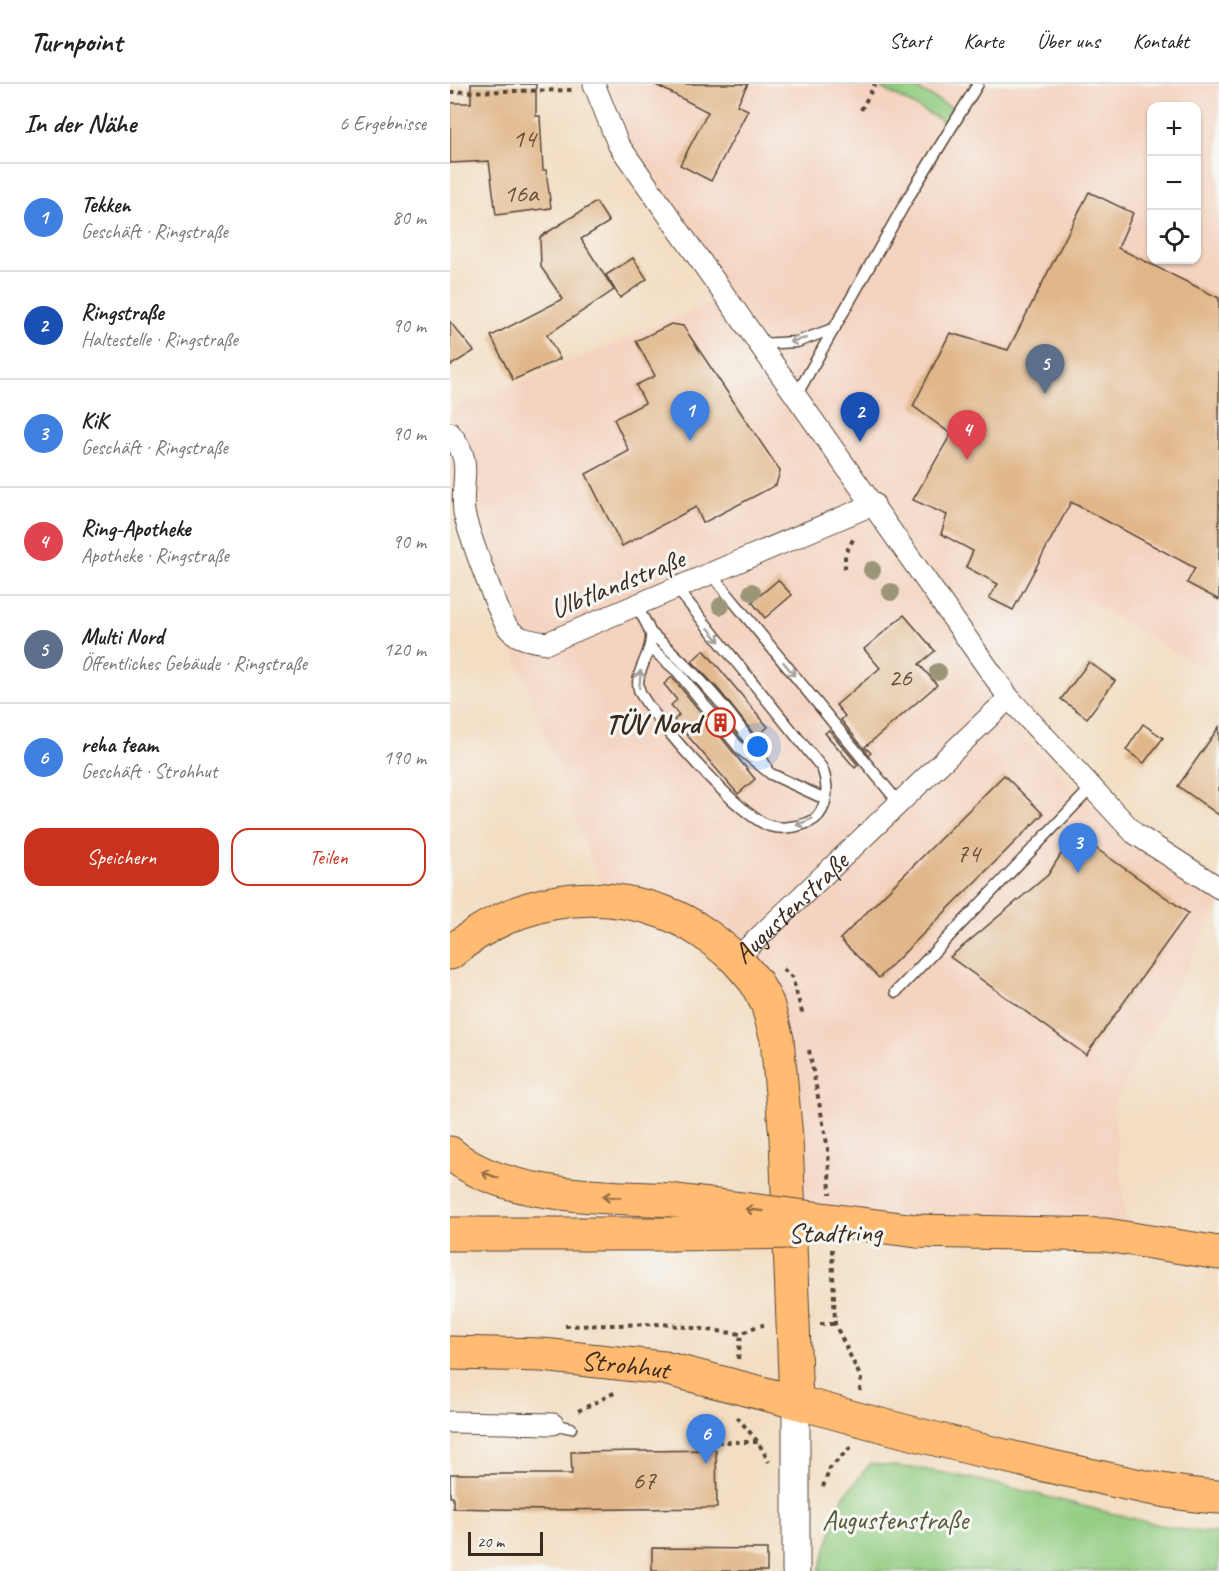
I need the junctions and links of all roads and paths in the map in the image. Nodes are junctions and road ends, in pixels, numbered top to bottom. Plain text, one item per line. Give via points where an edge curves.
1 (875, 84) edge
2 (978, 84) edge
3 (594, 87) edge
4 (450, 92) edge
5 (861, 110) dead end
6 (835, 328) junction
7 (759, 344) junction
8 (797, 394) junction
9 (450, 433) edge
10 (874, 504) junction
11 (845, 554) dead end
12 (845, 569) dead end
13 (712, 575) junction
14 (678, 590) junction
15 (637, 606) junction
16 (651, 633) junction
17 (651, 648) junction
18 (1009, 698) junction
19 (771, 774) junction
20 (1092, 787) junction
21 (825, 799) junction
22 (899, 803) junction
23 (1219, 888) edge
24 (484, 928) junction
25 (450, 953) edge
26 (736, 959) junction
27 (450, 969) edge
28 (896, 992) dead end
29 (450, 1153) edge
30 (917, 1231) junction
31 (450, 1234) edge
32 (1106, 1235) junction
33 (1219, 1253) edge
34 (1219, 1268) edge
35 (835, 1324) dead end
36 (558, 1326) dead end
37 (757, 1326) dead end
38 (450, 1353) edge
39 (861, 1378) dead end
40 (627, 1387) dead end
41 (796, 1401) junction
42 (733, 1413) dead end
43 (450, 1422) edge
44 (562, 1426) joint
45 (717, 1442) dead end
46 (758, 1442) junction
47 (857, 1442) dead end
48 (764, 1452) dead end
49 (830, 1468) dead end
50 (1219, 1497) edge
51 (796, 1571) edge

1 - 5 path
2 - 6 lane
3 - 4 path
3 - 7 street via 618,144
6 -> 7 lane via 797,342
6 - 8 lane
7 - 8 street
8 - 10 street
9 - 15 street, Ulbtlandstraße via 463,449 464,511 469,533 508,628 526,640 547,643
10 - 13 street, Ulbtlandstraße
10 - 18 street
11 - 12 path
13 - 14 street, Ulbtlandstraße
13 -> 22 lane
14 - 15 street, Ulbtlandstraße
14 -> 21 lane via 822,768 828,783
15 - 16 lane
16 - 17 lane
16 - 19 lane via 688,664 751,741
17 - 19 lane via 678,672 741,750
21 -> 17 lane via 817,816 801,826 770,826 740,806 701,769 640,694 638,677
18 - 20 street
18 - 22 street, Augustenstraße
19 - 21 lane
20 - 23 street via 1134,833
20 - 28 lane
22 - 26 street, Augustenstraße
24 - 25 main road
24 - 26 main road via 536,905 578,899 621,902 676,918
24 - 27 main road
26 - 41 main road, Augustenstraße via 767,1003 777,1039 786,1138
30 -> 29 main road, bridge via 670,1200 534,1188 486,1175
30 - 31 main road, Stadtring, bridge
30 - 32 main road, Stadtring
32 - 33 main road, Stadtring
32 - 34 main road
35 - 39 path
36 - 37 path via 662,1324 741,1334
38 - 41 main road, Strohhut via 542,1355 664,1368
40 - 44 path
41 - 50 main road, Strohhut via 984,1453 1139,1487
41 - 51 street, Augustenstraße
42 - 46 path
43 - 44 street
45 - 46 path
46 - 48 path
47 - 49 path

